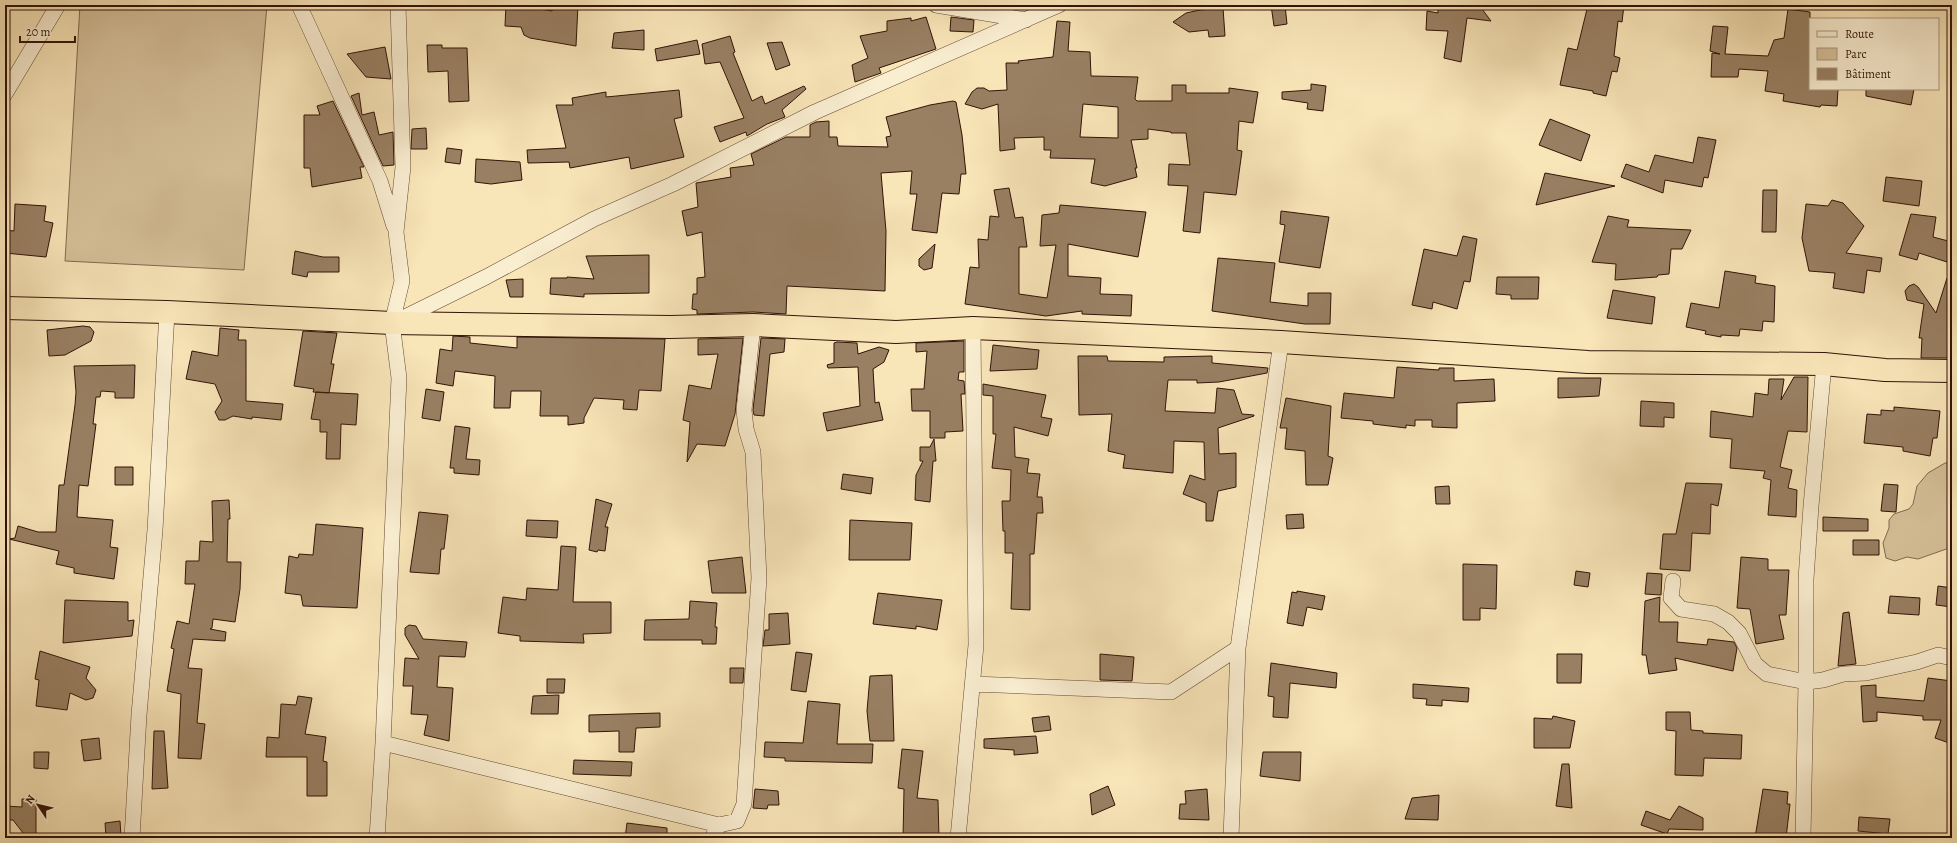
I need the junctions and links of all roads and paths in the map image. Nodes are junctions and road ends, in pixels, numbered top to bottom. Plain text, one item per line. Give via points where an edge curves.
1 (58, 5) edge
2 (299, 5) edge
3 (398, 5) edge
4 (936, 5) edge
5 (1059, 5) edge
6 (1026, 20) junction
7 (5, 94) edge
8 (396, 232) junction
9 (5, 308) edge
10 (167, 312) junction
11 (392, 324) junction
12 (753, 325) junction
13 (973, 328) junction
14 (1281, 342) junction
15 (1824, 364) junction
16 (1952, 371) edge
17 (1673, 581) dead end
18 (1238, 648) junction
19 (1952, 658) edge
20 (1806, 682) junction
21 (972, 684) junction
22 (383, 743) junction
23 (716, 832) edge
24 (132, 838) edge
25 (377, 838) edge
26 (958, 838) edge
27 (1231, 838) edge
28 (1803, 838) edge

1 - 7 street
2 - 8 street via 380,181
3 - 8 street via 403,168
4 - 6 street
5 - 6 street
6 - 11 street via 815,112 673,184 594,219
8 - 11 street via 402,281
9 - 10 highway
10 - 11 highway
10 - 24 street via 155,530 138,715
11 - 12 highway via 670,327
11 - 22 street via 399,378
12 - 13 highway via 896,332
12 - 23 street via 744,410 746,429 753,452 759,578 746,780 744,804 737,821
13 - 14 highway
13 - 21 street via 976,645
14 - 15 highway via 1588,362
14 - 18 street
15 - 16 highway via 1885,370
15 - 20 street via 1806,579
17 - 20 street via 1671,598 1681,609 1714,614 1728,622 1739,633 1755,664 1767,674
18 - 21 street via 1171,692
18 - 27 street
19 - 20 street via 1938,655 1866,673 1843,674
20 - 28 street
21 - 26 street
22 - 23 street
22 - 25 street

